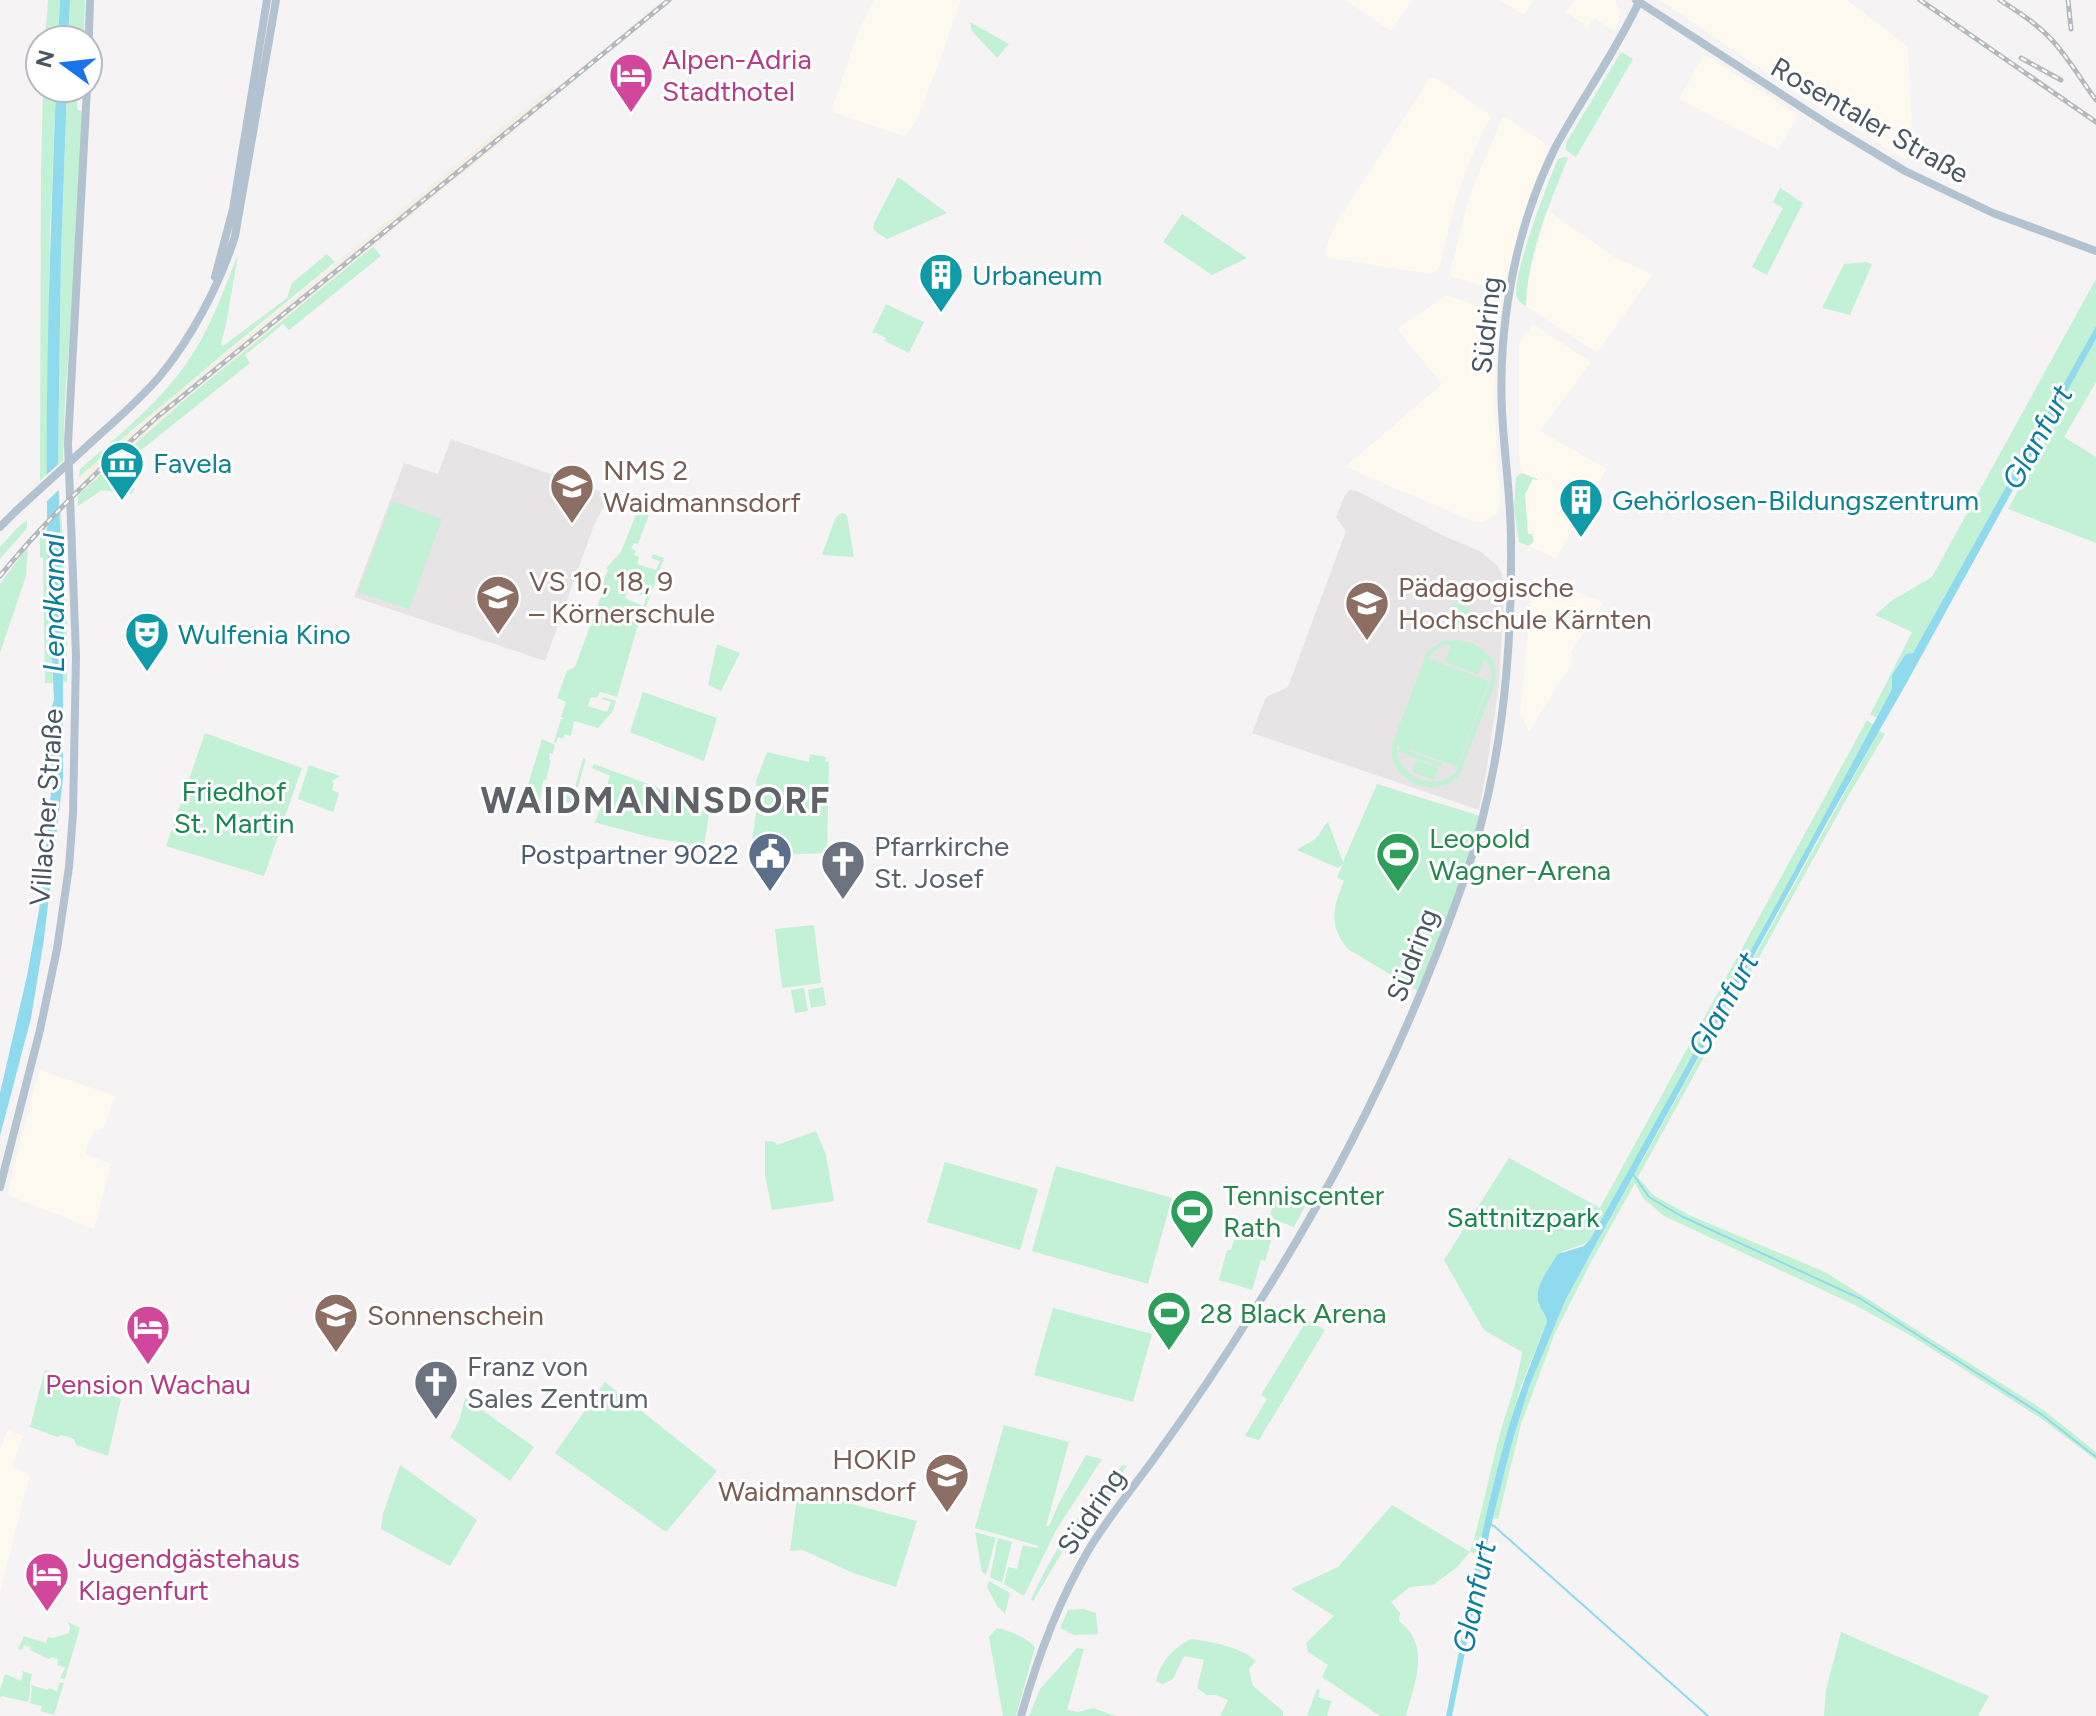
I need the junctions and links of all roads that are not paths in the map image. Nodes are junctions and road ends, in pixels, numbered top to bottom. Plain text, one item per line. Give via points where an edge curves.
1 (90, 0) edge
2 (267, 0) edge
3 (276, 0) edge
4 (1639, 1) edge
5 (89, 24) edge
6 (86, 104) edge
7 (2096, 251) edge
8 (209, 297) junction
9 (0, 527) edge
10 (0, 1187) edge
11 (1021, 1716) edge

1 - 5 main road
2 - 8 main road via 233,209
3 - 8 main road via 235,236
4 - 7 main road, Rosentaler Straße via 1905,171 1993,213
4 - 11 main road, Südring via 1556,147 1530,210 1510,287 1501,405 1511,540 1507,684 1484,816 1463,884 1416,1008 1350,1145 1258,1304 1090,1546 1045,1642
6 - 10 main road, Villacher Straße via 68,443 76,656 69,867 40,1030
8 - 9 main road, bridge via 158,378

